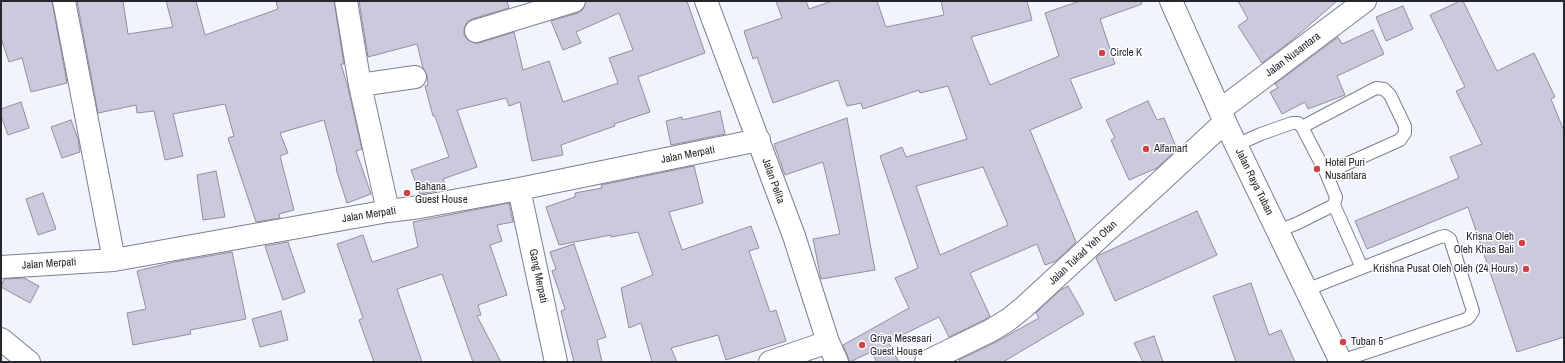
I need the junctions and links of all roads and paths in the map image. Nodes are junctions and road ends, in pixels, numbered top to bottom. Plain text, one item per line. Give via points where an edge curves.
1 (64, 1) edge
2 (346, 1) edge
3 (574, 1) edge
4 (706, 1) edge
5 (1171, 1) edge
6 (1365, 1) edge
7 (476, 31) dead end
8 (416, 77) dead end
9 (360, 85) junction
10 (1223, 116) junction
11 (1302, 127) junction
12 (759, 140) junction
13 (1236, 145) junction
14 (1326, 173) junction
15 (519, 189) junction
16 (1334, 205) junction
17 (388, 211) junction
18 (1278, 231) junction
19 (114, 260) junction
20 (1, 267) edge
21 (1362, 268) junction
22 (1306, 290) junction
23 (1, 339) edge
24 (828, 342) junction
25 (29, 362) edge
26 (556, 362) edge
27 (770, 362) edge
28 (837, 362) edge
29 (926, 362) edge
30 (1341, 362) edge

1 - 19 main road
2 - 9 main road
3 - 7 main road
4 - 12 main road, Jalan Pelita
5 - 10 main road, Jalan Raya Tuban
6 - 10 main road, Jalan Nusantara
8 - 9 main road
9 - 17 main road
10 - 13 main road, Jalan Raya Tuban
10 - 29 main road, Jalan Tukad Yeh Otan via 1013,316 990,331
11 - 13 lane via 1298,123 1292,123
11 - 14 lane
11 - 14 lane via 1376,88 1384,89 1390,95 1405,126 1405,133 1400,140
12 - 15 main road, Jalan Merpati
12 - 24 main road, Jalan Pelita via 794,236
13 - 18 main road, Jalan Raya Tuban
14 - 16 lane via 1336,197
15 - 17 main road, Jalan Merpati
15 - 26 main road, Gang Merpati
16 - 18 lane
16 - 21 lane
17 - 19 main road, Jalan Merpati
18 - 22 main road, Jalan Raya Tuban
19 - 20 main road, Jalan Merpati
21 - 22 lane
21 - 30 lane via 1445,236 1450,239 1473,311 1467,319
22 - 30 main road, Jalan Raya Tuban
23 - 25 main road
24 - 27 main road
24 - 28 main road, Jalan Pelita

